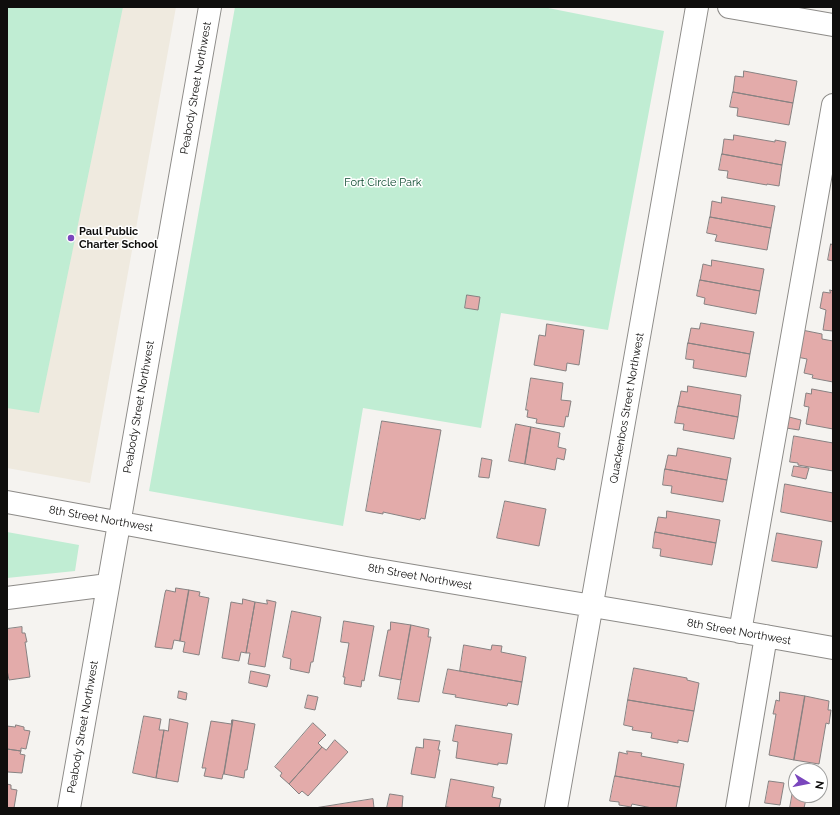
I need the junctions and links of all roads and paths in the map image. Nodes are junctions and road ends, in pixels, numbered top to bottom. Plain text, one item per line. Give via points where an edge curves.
1 (210, 7) edge
2 (697, 7) edge
3 (730, 7) edge
4 (833, 25) edge
5 (833, 105) edge
6 (7, 502) edge
7 (119, 522) junction
8 (108, 586) junction
9 (7, 598) edge
10 (592, 607) junction
11 (740, 632) junction
12 (766, 636) junction
13 (833, 648) edge
14 (69, 808) edge
15 (556, 808) edge
16 (737, 808) edge

1 - 7 street, Peabody Street Northwest
2 - 10 street, Quackenbos Street Northwest
3 - 4 street
5 - 11 street
6 - 7 street, 8th Street Northwest
7 - 8 street, Peabody Street Northwest
7 - 10 street, 8th Street Northwest
8 - 9 street
8 - 14 street, Peabody Street Northwest
10 - 11 street, 8th Street Northwest
10 - 15 street, Quackenbos Street Northwest
11 - 12 street, 8th Street Northwest
12 - 13 street, 8th Street Northwest
12 - 16 street

